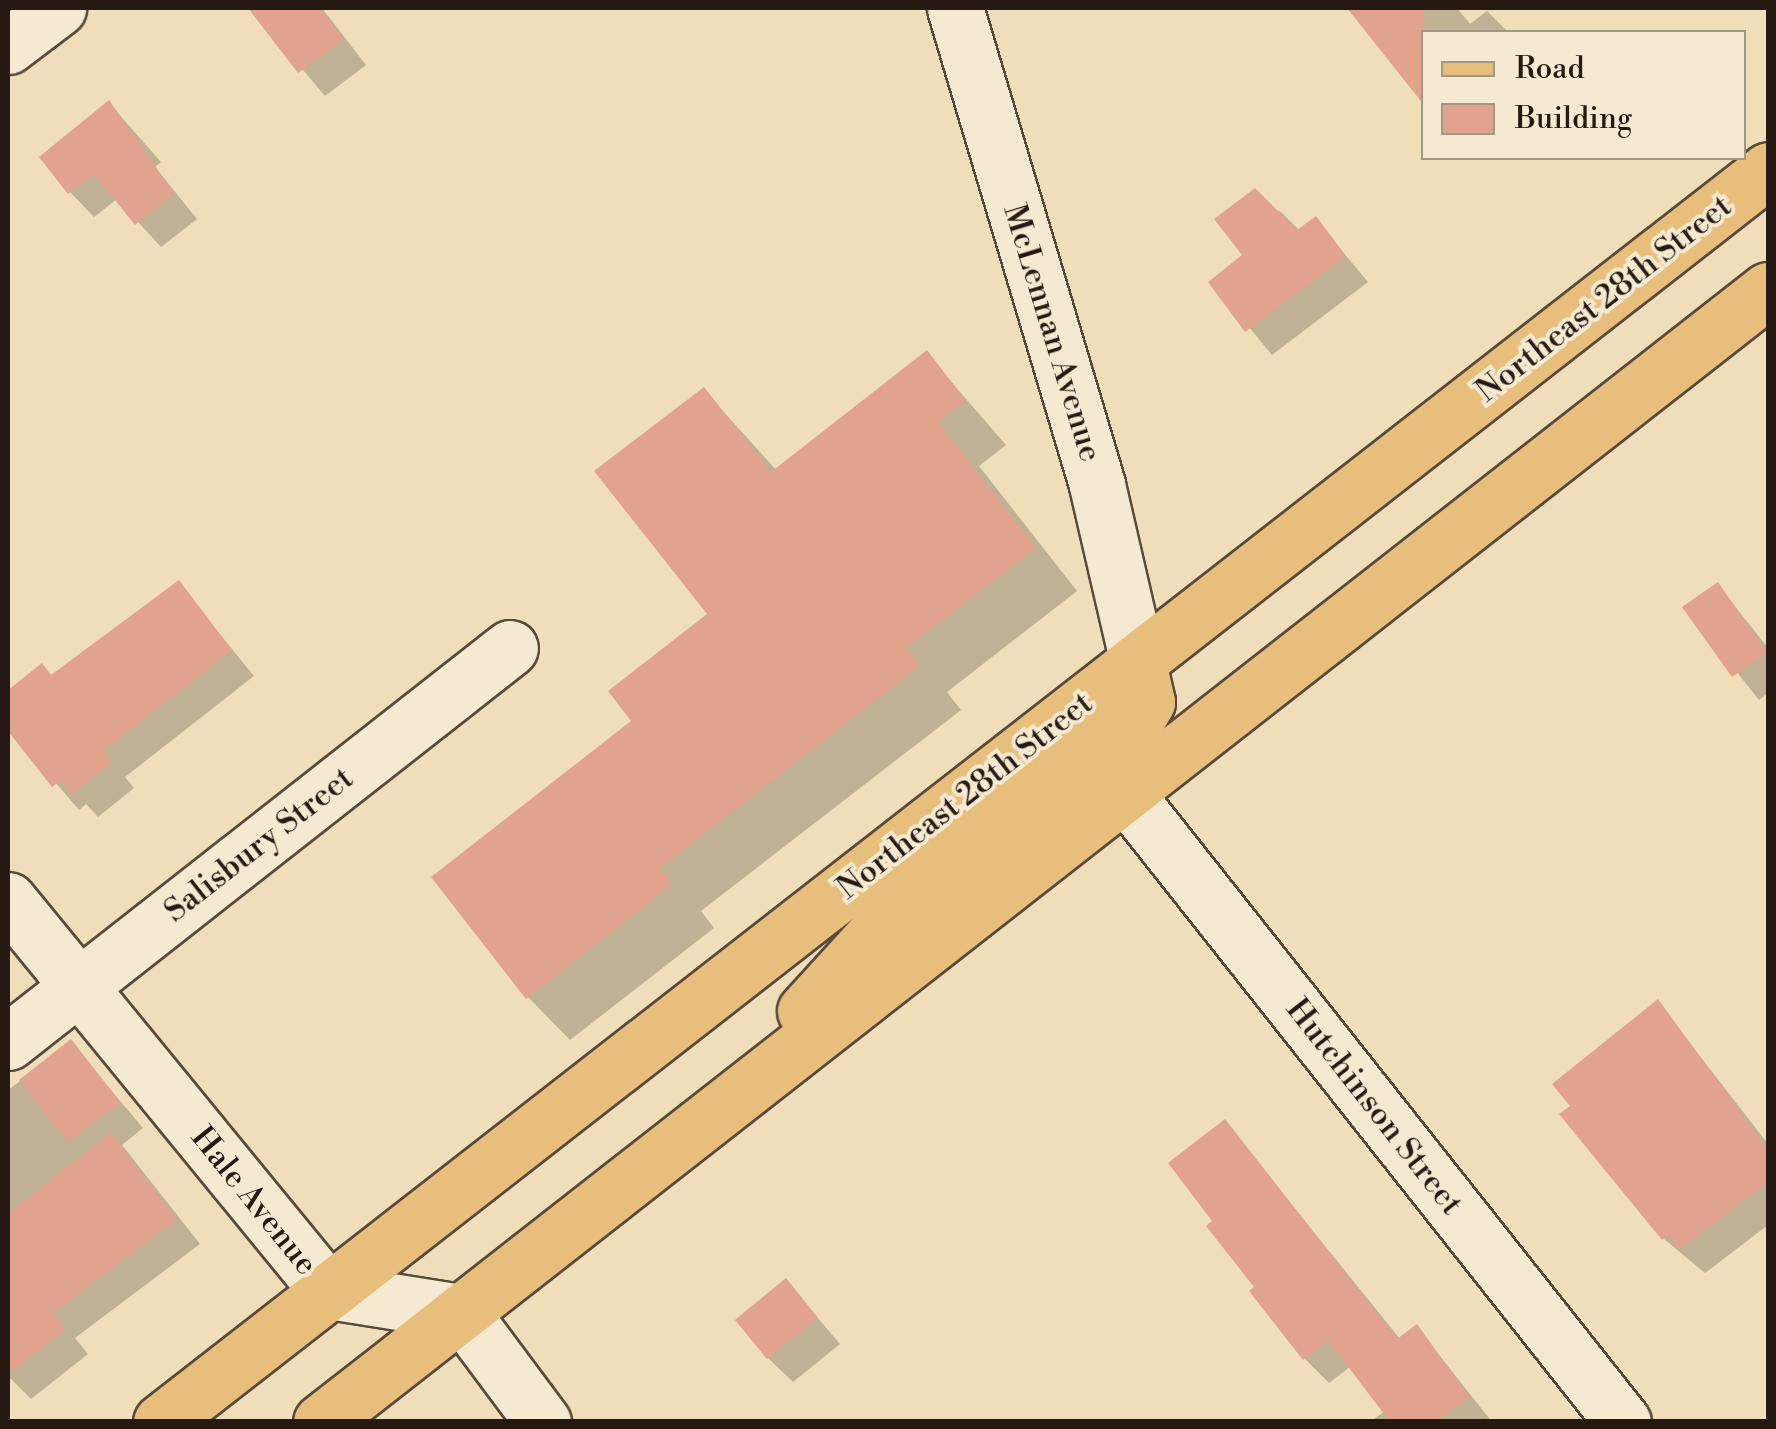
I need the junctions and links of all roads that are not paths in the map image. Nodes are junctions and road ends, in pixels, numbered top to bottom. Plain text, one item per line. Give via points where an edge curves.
1 (58, 8) edge
2 (955, 8) edge
3 (8, 46) edge
4 (1768, 170) edge
5 (1768, 290) edge
6 (510, 648) dead end
7 (1138, 662) junction
8 (1125, 794) junction
9 (8, 900) edge
10 (78, 987) junction
11 (8, 1042) edge
12 (702, 1124) junction
13 (328, 1291) junction
14 (461, 1312) junction
15 (161, 1422) edge
16 (321, 1422) edge
17 (543, 1422) edge
18 (1624, 1422) edge

1 - 3 street
2 - 7 street, McLennan Avenue via 1097,485
4 - 7 main road, Northeast 28th Street
5 - 8 main road
6 - 10 street, Salisbury Street
7 - 12 main road via 1147,702 1129,733 886,922
7 - 13 main road, Northeast 28th Street
8 - 12 main road
8 - 18 street, Hutchinson Street
9 - 10 street, Hale Avenue
10 - 11 street, Salisbury Street
10 - 13 street, Hale Avenue
12 - 14 main road
13 - 14 street, Hale Avenue
13 - 15 main road, Northeast 28th Street
14 - 16 main road
14 - 17 street

